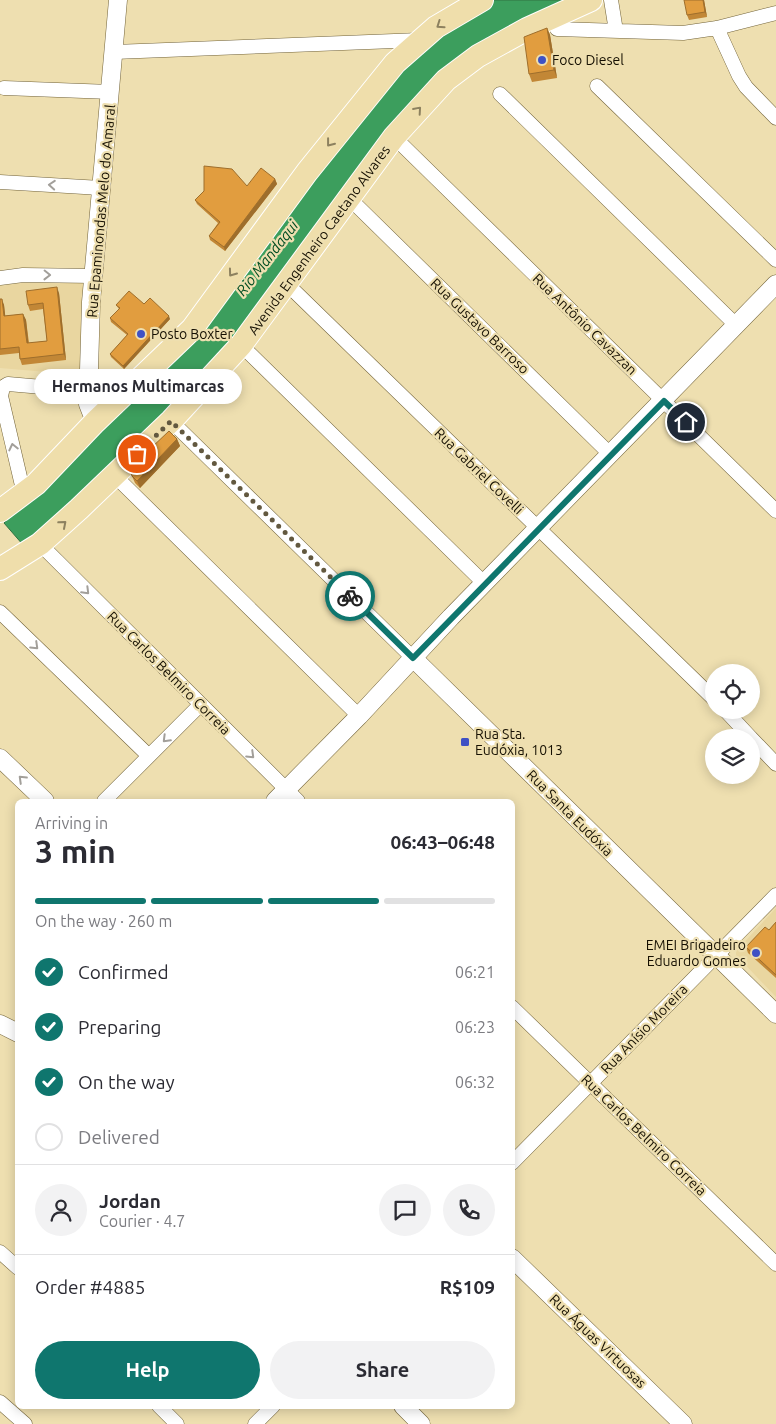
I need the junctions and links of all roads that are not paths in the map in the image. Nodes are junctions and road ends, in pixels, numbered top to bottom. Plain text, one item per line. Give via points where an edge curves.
1 (118, 0) edge
2 (482, 0) edge
3 (591, 0) edge
4 (611, 0) edge
5 (776, 13) edge
6 (717, 28) junction
7 (557, 29) dead end
8 (616, 31) junction
9 (420, 40) junction
10 (114, 52) junction
11 (597, 86) dead end
12 (4, 88) dead end
13 (111, 92) junction
14 (500, 94) dead end
15 (776, 118) edge
16 (394, 137) junction
17 (0, 182) edge
18 (101, 188) junction
19 (349, 198) junction
20 (776, 260) edge
21 (94, 276) junction
22 (0, 278) edge
23 (287, 284) junction
24 (776, 284) edge
25 (736, 325) junction
26 (241, 345) junction
27 (88, 392) junction
28 (664, 401) junction
29 (171, 421) junction
30 (95, 422) junction
31 (610, 454) junction
32 (114, 476) junction
33 (24, 494) junction
34 (776, 511) edge
35 (0, 512) edge
36 (538, 529) junction
37 (0, 546) edge
38 (32, 549) junction
39 (0, 569) edge
40 (484, 583) junction
41 (0, 612) edge
42 (413, 658) junction
43 (705, 690) edge
44 (200, 705) junction
45 (359, 716) junction
46 (733, 719) edge
47 (743, 729) edge
48 (760, 747) edge
49 (149, 756) junction
50 (0, 758) edge
51 (776, 764) edge
52 (286, 797) edge
53 (43, 799) edge
54 (106, 799) edge
55 (776, 894) edge
56 (716, 956) junction
57 (515, 1010) edge
58 (776, 1014) edge
59 (0, 1024) edge
60 (15, 1032) edge
61 (591, 1083) junction
62 (515, 1160) edge
63 (0, 1252) edge
64 (515, 1261) edge
65 (776, 1264) edge
66 (15, 1265) edge
67 (0, 1402) edge
68 (162, 1409) edge
69 (270, 1409) edge
70 (405, 1409) edge
71 (25, 1424) edge
72 (177, 1424) edge
73 (256, 1424) edge
74 (421, 1424) edge
75 (683, 1424) edge

1 - 10 street, Rua Epaminondas Melo do Amaral
2 -> 9 main road via 455,14
16 -> 3 main road, Avenida Engenheiro Caetano Alvares via 446,80 478,56
4 - 8 street
5 - 6 street
6 - 8 street via 659,34
6 - 15 street via 746,87
7 - 8 street
9 - 10 street
9 -> 30 main road via 395,63 345,123 192,329
10 - 13 street, Rua Epaminondas Melo do Amaral
11 - 20 street
12 - 13 street
13 - 18 street, Rua Epaminondas Melo do Amaral
14 - 25 street
16 - 19 main road, Avenida Engenheiro Caetano Alvares
16 - 28 street, Rua Antônio Cavazzan
18 -> 17 street
18 - 21 street, Rua Epaminondas Melo do Amaral
19 - 23 main road, Avenida Engenheiro Caetano Alvares
19 - 31 street, Rua Gustavo Barroso
22 -> 21 street via 23,275
21 - 27 street, Rua Epaminondas Melo do Amaral
23 - 26 main road, Avenida Engenheiro Caetano Alvares
23 - 36 street, Rua Gabriel Covelli
24 - 25 street
25 - 28 street
26 - 29 main road, Avenida Engenheiro Caetano Alvares
26 - 40 street
27 - 30 street, Rua Epaminondas Melo do Amaral via 88,404
33 -> 27 street via 1,396 3,387 8,384
28 - 31 street
28 - 34 street, Rua Antônio Cavazzan
29 - 32 main road, Avenida Engenheiro Caetano Alvares
29 - 42 street, Rua Santa Eudóxia
30 - 33 main road
31 - 36 street
38 -> 32 main road, Avenida Engenheiro Caetano Alvares
32 - 45 street
33 - 35 main road
36 - 40 street
36 - 43 street, Rua Gabriel Covelli
37 - 38 main road via 8,552
38 - 39 main road, Avenida Engenheiro Caetano Alvares
38 -> 44 street, Rua Carlos Belmiro Correia
40 - 42 street
41 -> 49 street
42 - 45 street
42 - 56 street, Rua Santa Eudóxia
44 -> 49 street
44 -> 52 street, Rua Carlos Belmiro Correia
45 - 52 street
46 - 47 street
48 - 51 street
49 - 54 street
53 -> 50 street
55 - 56 street, Rua Anísio Moreira
56 - 58 street, Rua Santa Eudóxia
56 - 61 street, Rua Anísio Moreira
57 - 61 street, Rua Carlos Belmiro Correia
59 - 60 street
61 - 62 street, Rua Anísio Moreira
61 - 65 street, Rua Carlos Belmiro Correia
63 - 66 street
64 - 75 street, Rua Águas Virtuosas
67 - 71 street
68 - 72 street
69 - 73 street
70 - 74 street

